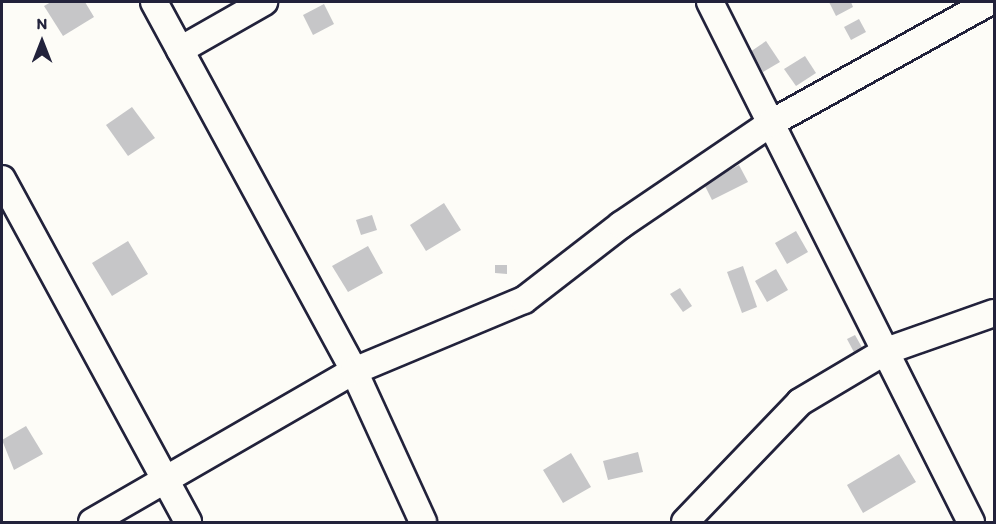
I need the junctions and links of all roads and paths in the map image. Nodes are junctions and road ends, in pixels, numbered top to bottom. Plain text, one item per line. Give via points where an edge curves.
1 (154, 2) edge
2 (264, 2) edge
3 (710, 2) edge
4 (989, 2) edge
5 (180, 50) junction
6 (771, 123) junction
7 (2, 179) edge
8 (994, 313) edge
9 (886, 351) junction
10 (354, 371) junction
11 (167, 478) junction
12 (92, 522) edge
13 (188, 522) edge
14 (423, 522) edge
15 (685, 522) edge
16 (971, 522) edge

1 - 5 street
2 - 5 street
3 - 6 street
4 - 6 street
5 - 10 street
6 - 9 street
6 - 10 street via 621,225 524,300
7 - 11 street
8 - 9 street
9 - 15 street via 800,402
9 - 16 street
10 - 11 street
10 - 14 street
11 - 12 street
11 - 13 street

